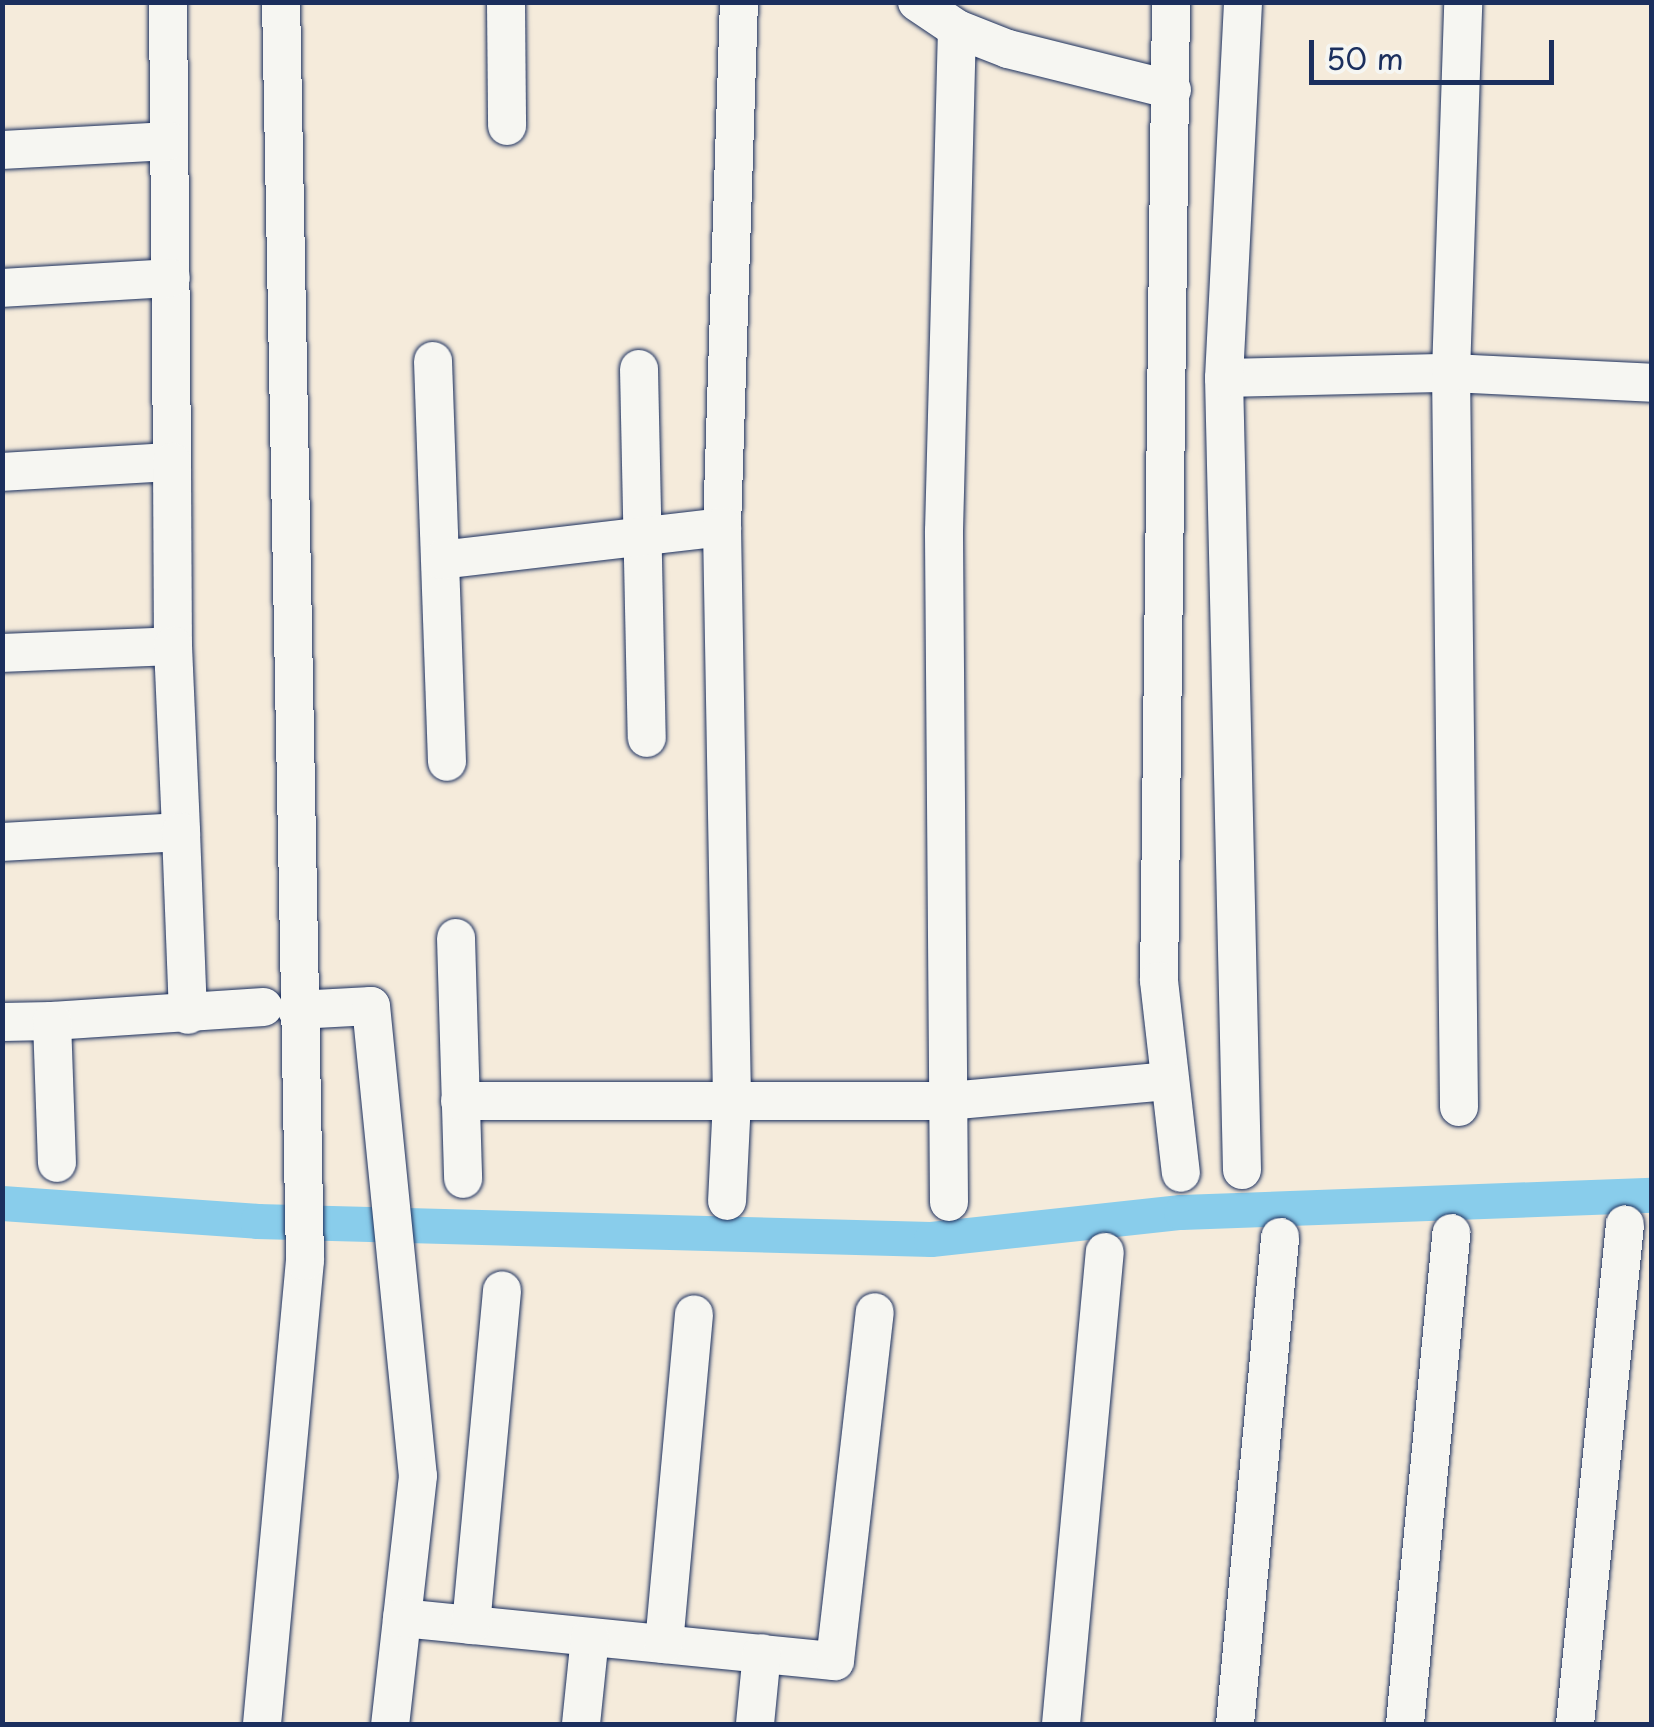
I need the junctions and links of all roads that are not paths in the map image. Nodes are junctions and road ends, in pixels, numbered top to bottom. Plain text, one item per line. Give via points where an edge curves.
1 (168, 2) edge
2 (280, 2) edge
3 (506, 2) edge
4 (739, 2) edge
5 (918, 2) edge
6 (1171, 2) edge
7 (1243, 2) edge
8 (1462, 2) edge
9 (958, 30) junction
10 (1172, 90) junction
11 (507, 126) dead end
12 (169, 141) junction
13 (2, 150) edge
14 (170, 278) junction
15 (2, 288) edge
16 (433, 361) dead end
17 (639, 369) dead end
18 (1451, 373) junction
19 (1224, 378) junction
20 (1652, 383) edge
21 (172, 462) junction
22 (2, 472) edge
23 (722, 528) junction
24 (642, 535) junction
25 (441, 560) junction
26 (173, 646) junction
27 (2, 653) edge
28 (647, 738) dead end
29 (447, 762) dead end
30 (181, 832) junction
31 (2, 842) edge
32 (456, 938) dead end
33 (281, 1008) junction
34 (188, 1014) junction
35 (52, 1021) junction
36 (2, 1022) edge
37 (1167, 1081) junction
38 (732, 1100) junction
39 (460, 1101) junction
40 (948, 1101) junction
41 (1459, 1107) dead end
42 (57, 1163) dead end
43 (1242, 1170) dead end
44 (1180, 1173) dead end
45 (463, 1180) dead end
46 (728, 1202) dead end
47 (949, 1202) dead end
48 (1625, 1224) dead end
49 (1450, 1233) dead end
50 (1280, 1237) dead end
51 (1105, 1252) dead end
52 (502, 1290) dead end
53 (875, 1312) dead end
54 (694, 1314) dead end
55 (1634, 1314) edge
56 (402, 1618) junction
57 (471, 1625) junction
58 (590, 1636) junction
59 (664, 1644) junction
60 (762, 1653) junction
61 (262, 1724) edge
62 (390, 1724) edge
63 (580, 1724) edge
64 (754, 1724) edge
65 (1060, 1724) edge
66 (1234, 1724) edge
67 (1405, 1724) edge
68 (1575, 1724) edge

1 - 12 street
2 - 33 street
3 - 11 street
4 - 23 street
5 - 9 street
6 - 10 street
7 - 19 street
8 - 18 street
9 - 10 street
9 - 40 street via 944,531
10 - 37 street via 1159,923
12 - 13 street
12 - 14 street
14 - 15 street
14 - 21 street
16 - 25 street
17 - 24 street
18 - 19 street
18 - 20 street
18 - 41 street
19 - 43 street
21 - 22 street
21 - 26 street
23 - 24 street
23 - 38 street
24 - 25 street
24 - 28 street
25 - 29 street
26 - 27 street
26 - 30 street
30 - 31 street
30 - 34 street
32 - 39 street
33 - 34 street
33 - 56 street via 371,1006 418,1476
33 - 61 street via 302,1151 305,1261
34 - 35 street
35 - 36 street
35 - 42 street
37 - 40 street
37 - 44 street
38 - 39 street
38 - 40 street
38 - 46 street
39 - 45 street
40 - 47 street
48 - 55 street
49 - 67 street
50 - 66 street
51 - 65 street
52 - 57 street
53 - 60 street via 836,1660
54 - 59 street
55 - 68 street
56 - 57 street
56 - 62 street
57 - 58 street
58 - 59 street
58 - 63 street
59 - 60 street
60 - 64 street

